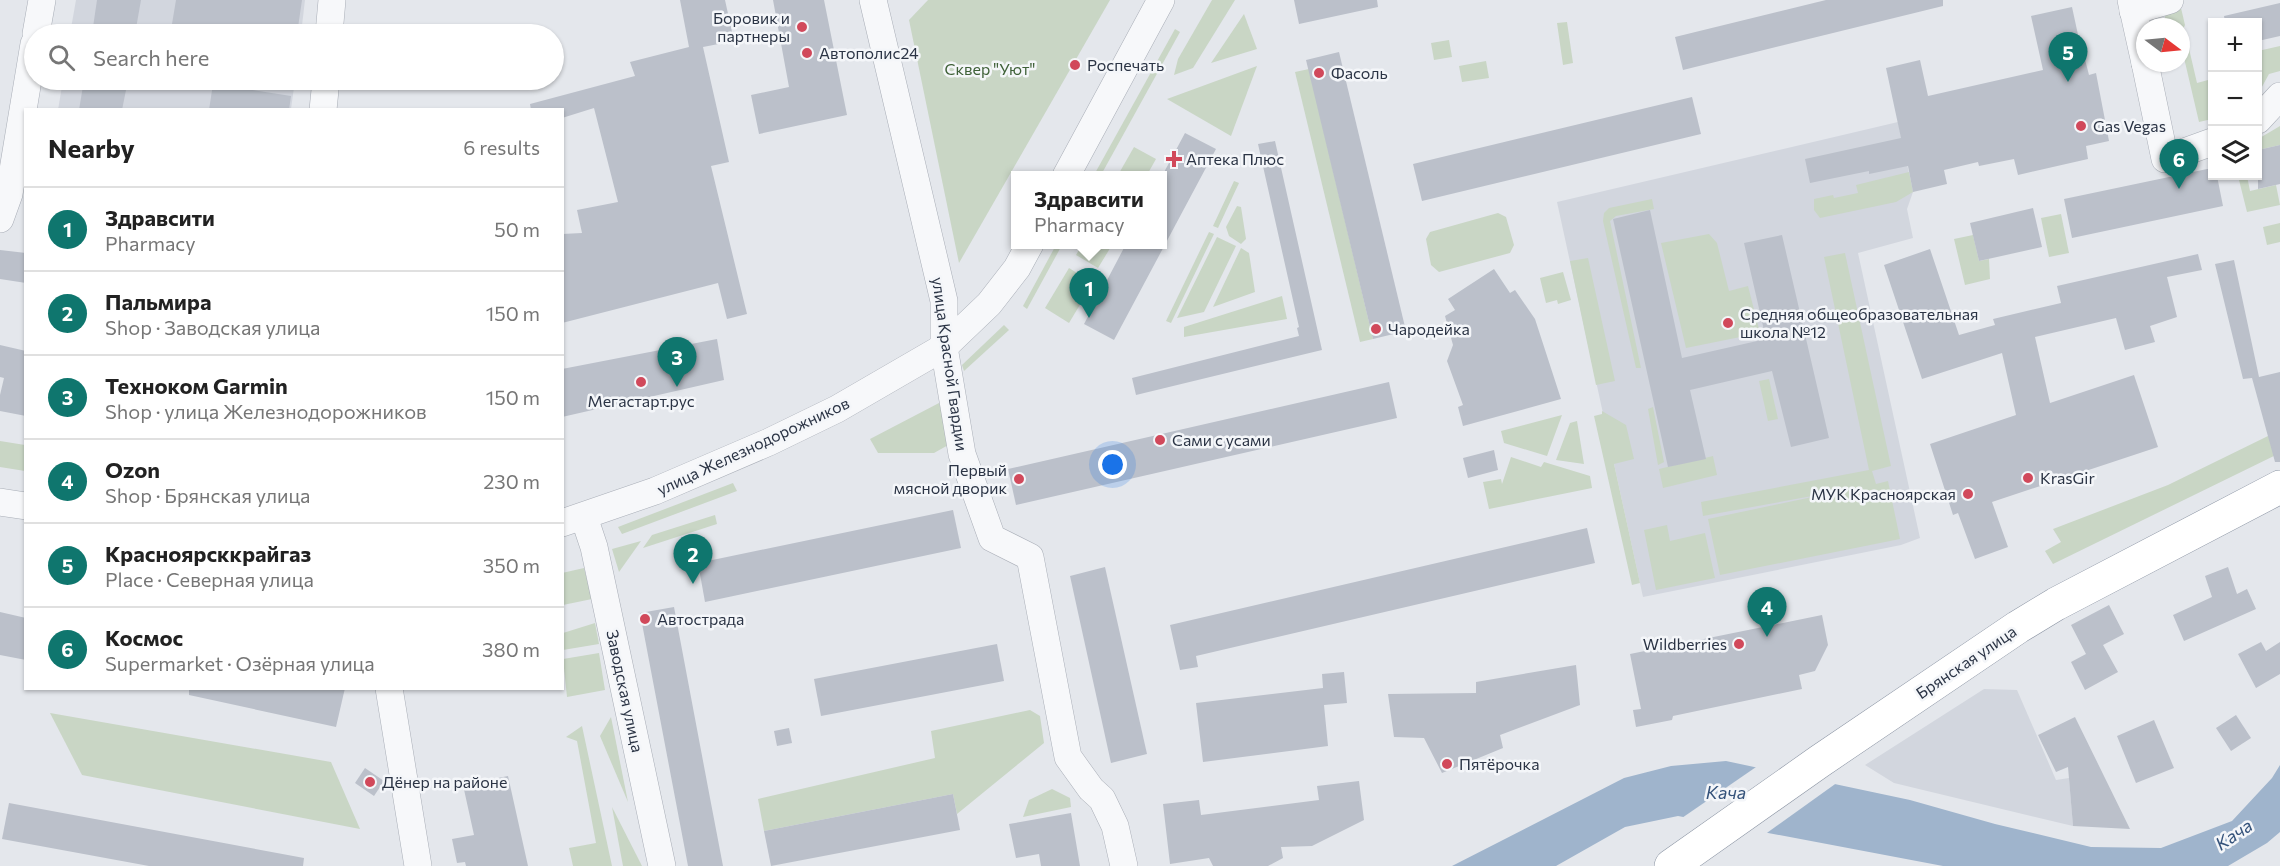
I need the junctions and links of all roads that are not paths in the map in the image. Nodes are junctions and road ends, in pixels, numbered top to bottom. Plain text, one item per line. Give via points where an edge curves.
1 (42, 0) edge
2 (332, 0) edge
3 (873, 0) edge
4 (1161, 0) edge
5 (2170, 0) edge
6 (2132, 5) edge
7 (2136, 23) edge
8 (38, 24) edge
9 (330, 24) edge
10 (2147, 72) edge
11 (26, 90) edge
12 (325, 90) edge
13 (2280, 96) edge
14 (323, 108) edge
15 (2262, 116) edge
16 (2208, 143) edge
17 (1069, 171) edge
18 (0, 219) edge
19 (1027, 249) edge
20 (944, 347) junction
21 (2280, 488) edge
22 (0, 502) edge
23 (24, 506) edge
24 (573, 520) edge
25 (389, 690) edge
26 (418, 866) edge
27 (662, 866) edge
28 (1124, 866) edge
29 (1671, 866) edge

1 - 8 street
2 - 9 street
3 - 20 street, улица Красной Гвардии via 944,301
4 - 17 street
5 - 6 street
6 - 7 street
10 - 16 street via 2165,159
11 - 18 street via 9,194
12 - 14 street
13 - 15 street
19 - 20 street, улица Железнодорожников via 989,304
20 - 24 street, улица Железнодорожников via 837,410 769,442 655,491
20 - 28 street, улица Красной Гвардии via 962,454 992,537 1030,557 1068,758 1102,799 1115,826
21 - 29 highway, Брянская улица via 2018,627
22 - 23 street
24 - 27 street, Заводская улица via 594,547
25 - 26 street

